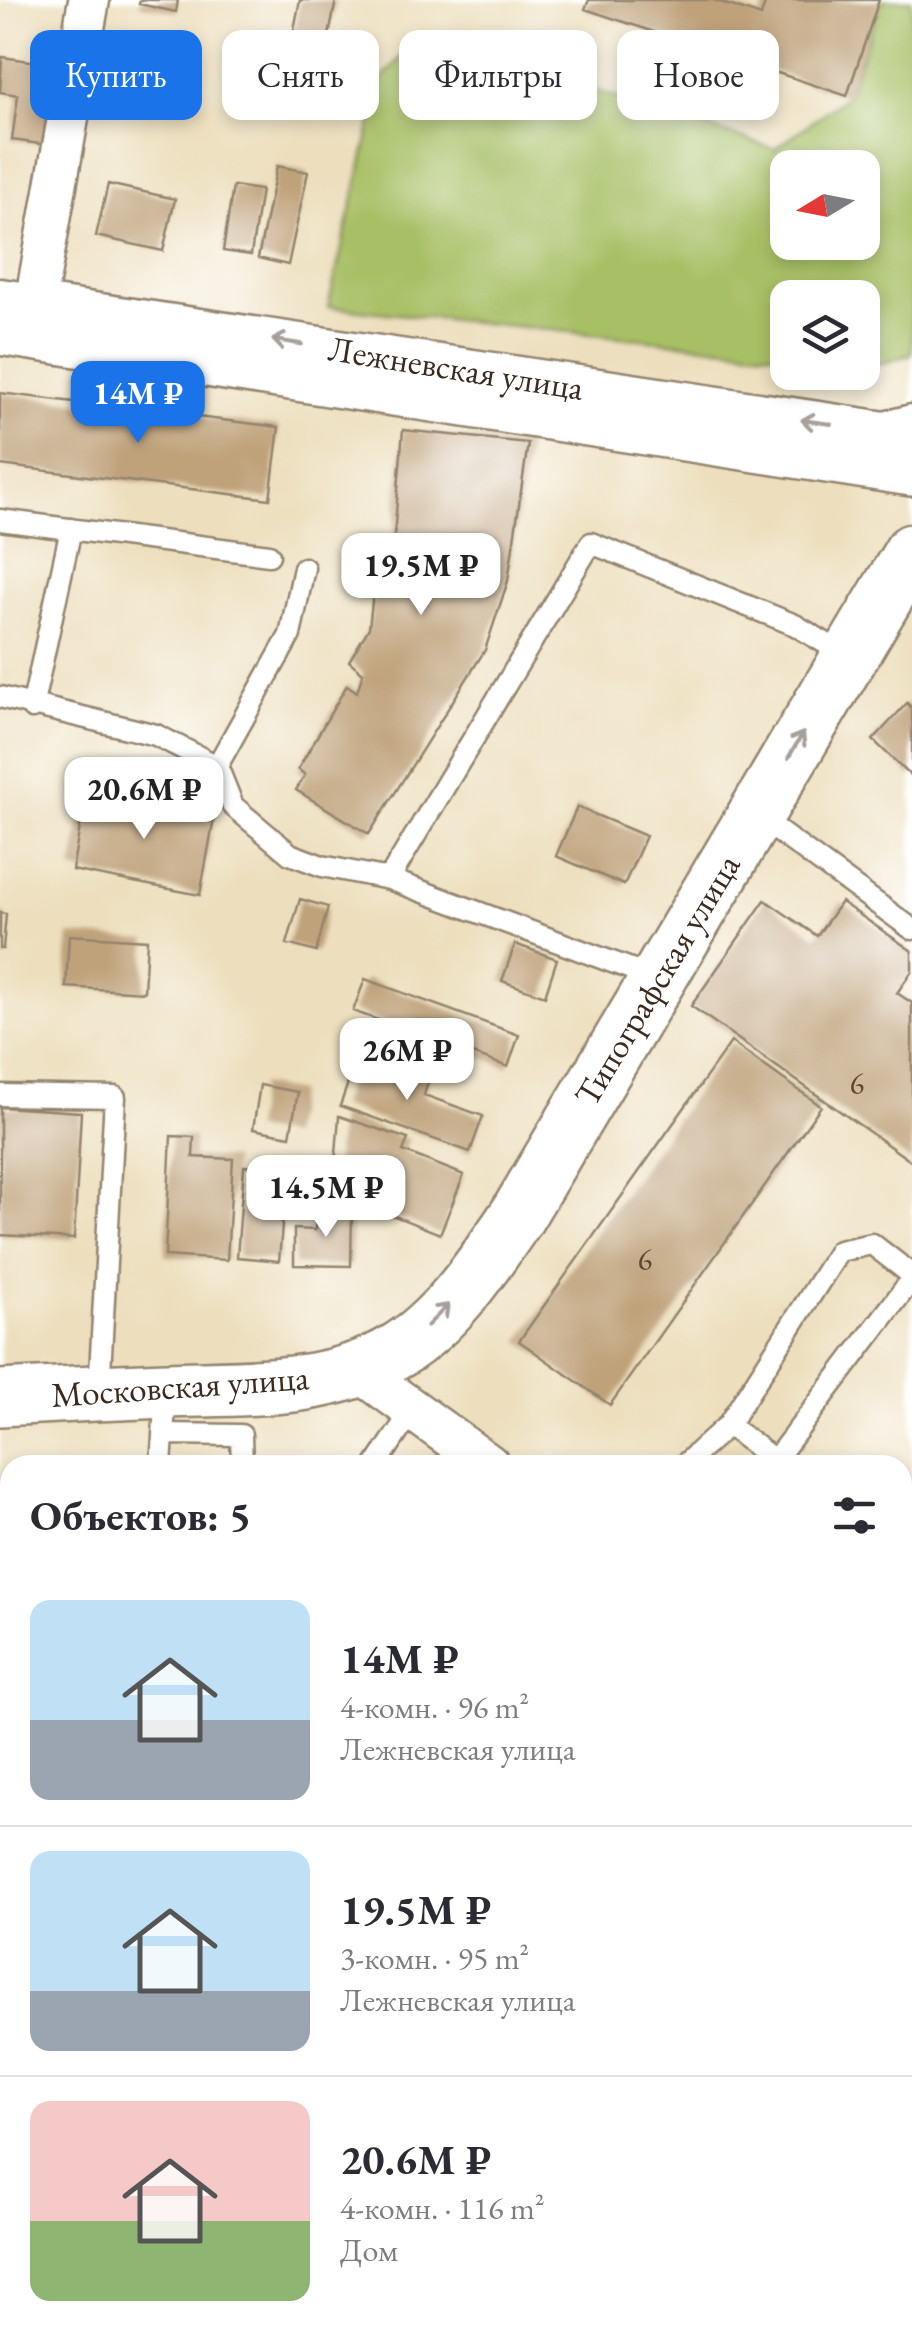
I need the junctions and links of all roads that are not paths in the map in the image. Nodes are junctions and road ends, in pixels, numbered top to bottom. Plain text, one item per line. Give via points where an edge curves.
1 (89, 0) edge
2 (16, 316) edge
3 (912, 424) edge
4 (912, 468) edge
5 (0, 520) edge
6 (72, 529) junction
7 (912, 552) edge
8 (269, 555) dead end
9 (304, 568) dead end
10 (848, 657) junction
11 (0, 697) edge
12 (32, 708) junction
13 (218, 766) junction
14 (756, 814) junction
15 (389, 879) junction
16 (912, 928) edge
17 (658, 979) junction
18 (0, 1095) edge
19 (912, 1277) edge
20 (359, 1371) junction
21 (99, 1393) junction
22 (0, 1398) edge
23 (412, 1411) junction
24 (164, 1412) junction
25 (728, 1425) junction
26 (162, 1455) edge
27 (242, 1455) edge
28 (383, 1455) edge
29 (475, 1455) edge
30 (695, 1455) edge
31 (767, 1455) edge
32 (784, 1455) edge

1 - 2 street
3 -> 2 street, Лежневская улица via 885,432
2 - 4 main road, Лежневская улица
5 - 6 lane
6 - 8 lane
6 - 12 lane
7 - 10 main road, Типографская улица
9 - 13 lane via 290,634
14 -> 10 main road, Типографская улица
10 - 15 lane via 794,625 591,543
11 - 12 lane
12 - 13 lane via 156,735
13 - 15 lane via 233,806 290,854
14 - 16 lane
14 - 17 main road, Типографская улица
15 - 17 lane
20 -> 17 main road, Типографская улица via 428,1326 481,1268
18 - 21 lane via 115,1097
19 - 25 lane via 872,1244 839,1251
19 - 32 lane
20 - 23 street
20 - 24 main road, Московская улица
21 - 22 main road, Московская улица
21 - 24 main road, Московская улица
23 - 28 lane
23 - 29 street
24 - 26 lane
24 - 27 lane via 241,1435
25 - 30 lane
25 - 31 lane

